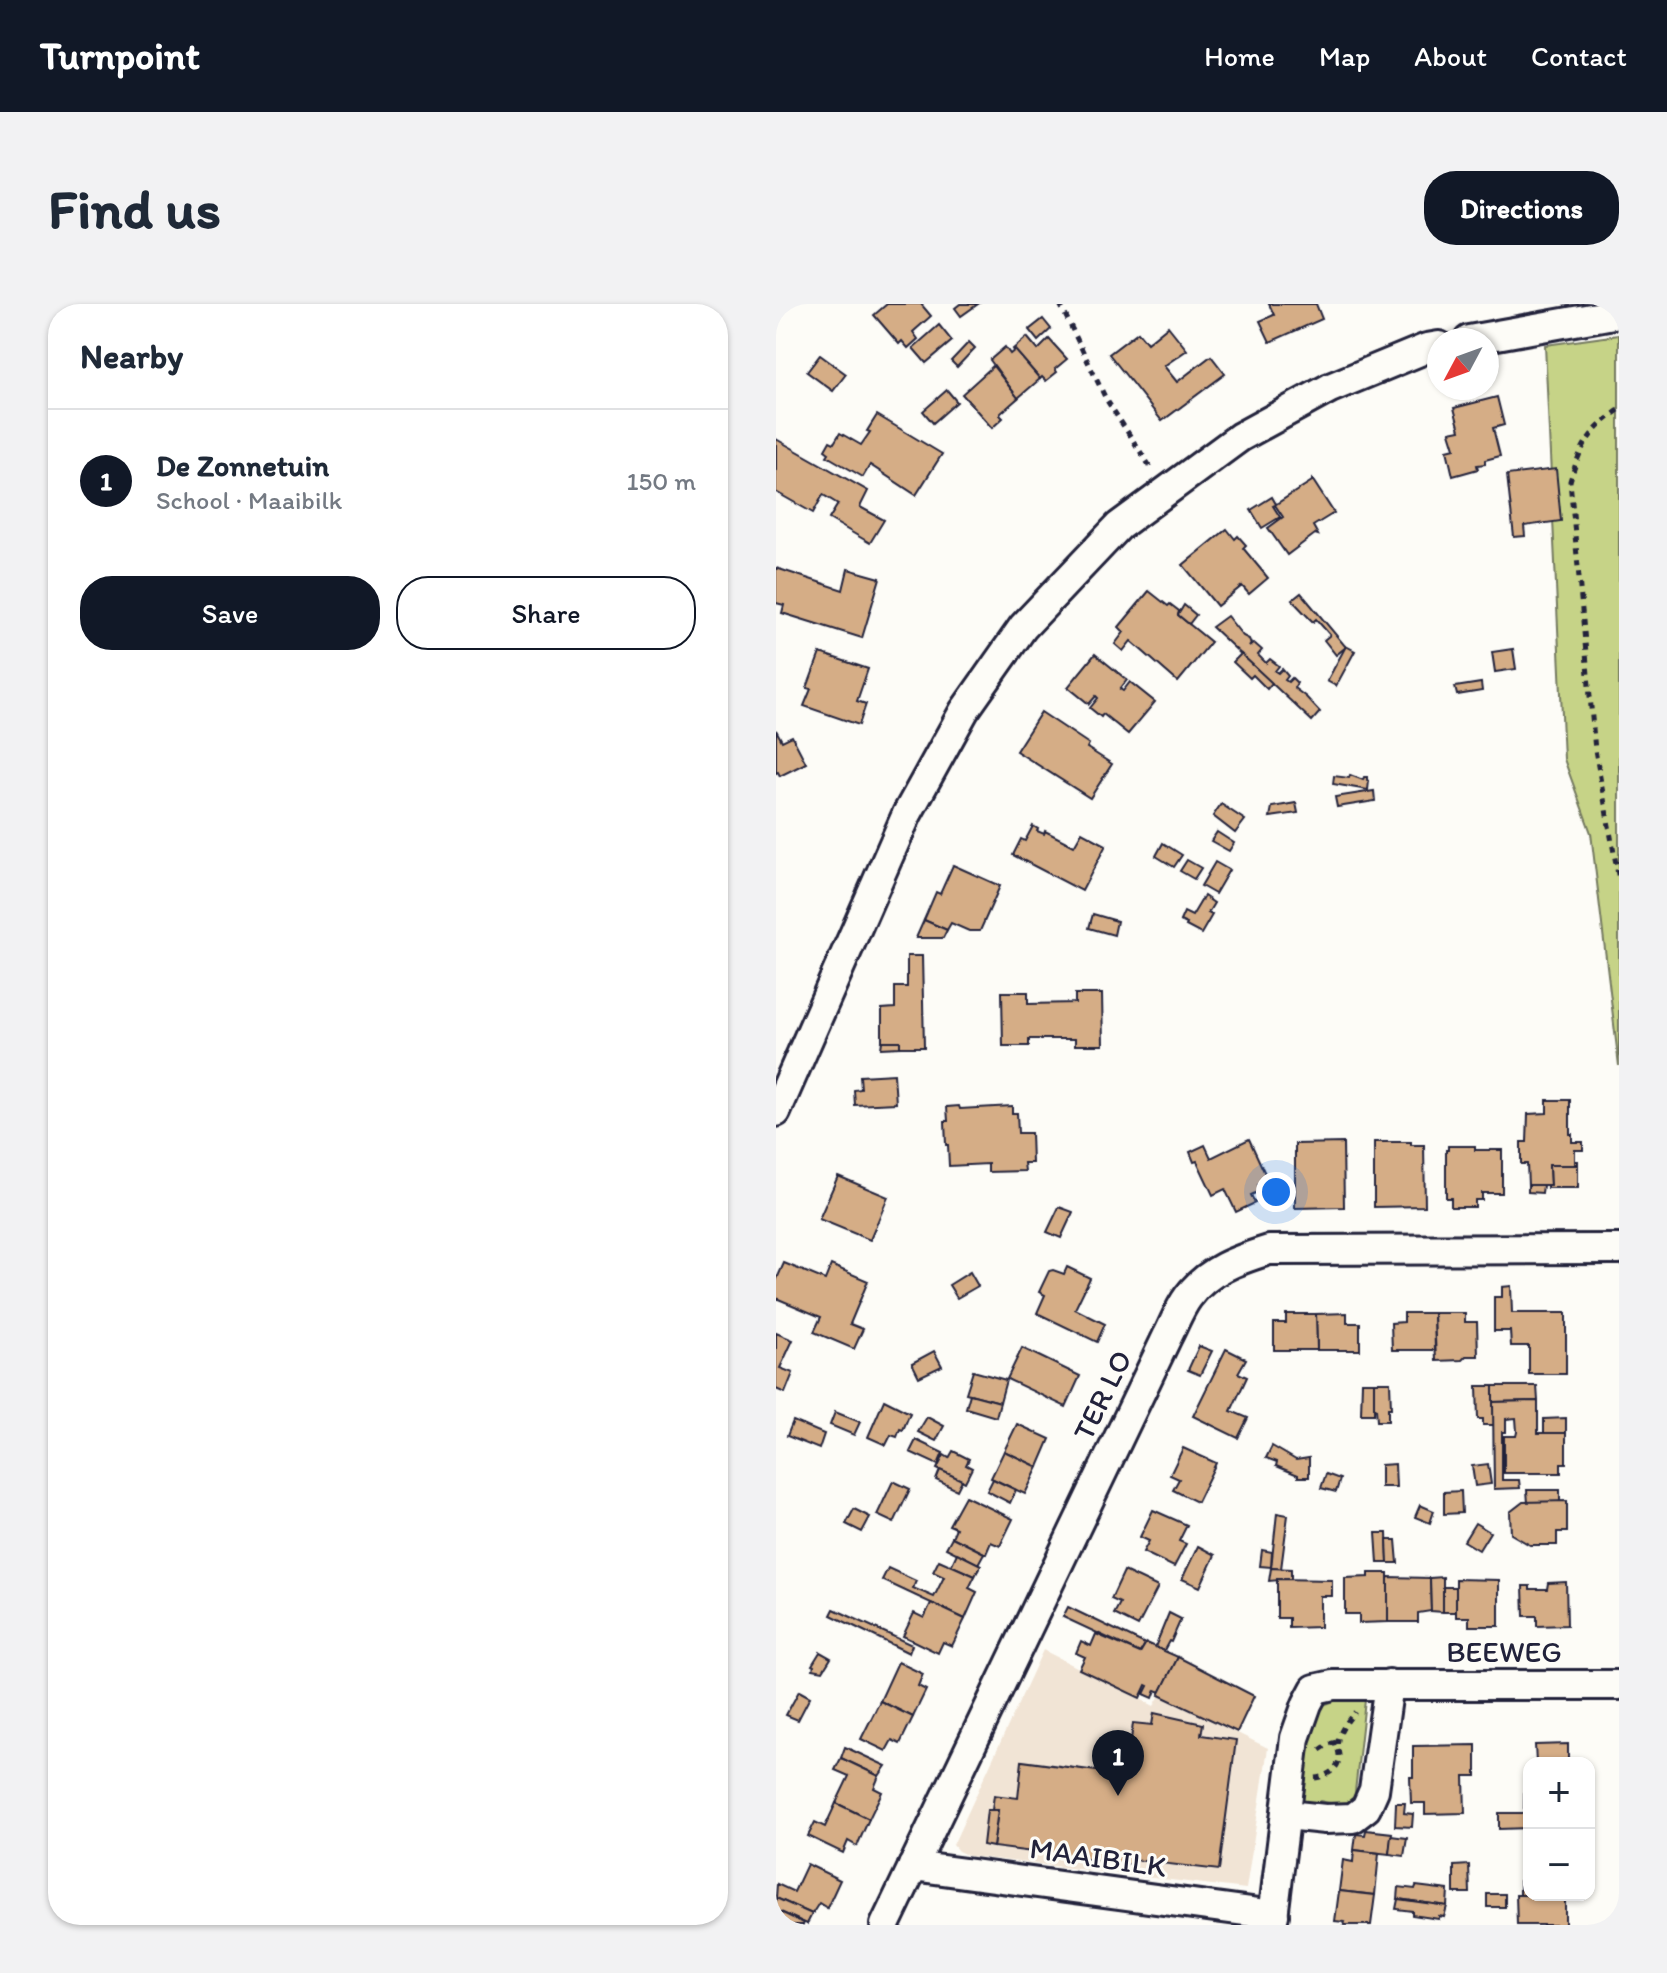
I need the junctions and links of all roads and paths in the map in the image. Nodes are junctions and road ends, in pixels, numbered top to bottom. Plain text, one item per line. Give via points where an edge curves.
1 (1060, 304) edge
2 (1619, 313) edge
3 (1546, 314) edge
4 (1499, 330) edge
5 (1427, 348) edge
6 (1619, 410) edge
7 (1166, 491) junction
8 (1619, 880) edge
9 (776, 1112) edge
10 (1619, 1249) edge
11 (1389, 1684) junction
12 (1619, 1685) edge
13 (1358, 1708) dead end
14 (1309, 1786) dead end
15 (1287, 1815) junction
16 (913, 1866) junction
17 (1273, 1920) edge
18 (885, 1925) edge

1 - 7 path via 1106,399
2 - 3 street
3 - 4 street
5 - 7 street via 1330,388 1240,437
6 - 8 path via 1580,450 1570,481 1595,750
7 - 9 street via 1119,526 1023,627 964,711 907,814
10 - 16 street, TER LO via 1269,1250 1235,1260 1208,1276 1187,1298 1167,1337
11 - 12 street, BEEWEG
11 - 15 street, BEEWEG via 1315,1689 1295,1738
11 - 15 street via 1374,1790 1366,1808 1353,1818
13 - 14 path via 1337,1742 1337,1765
15 - 17 street, BEEWEG
16 - 17 street, MAAIBILK
16 - 18 street, TER LO

